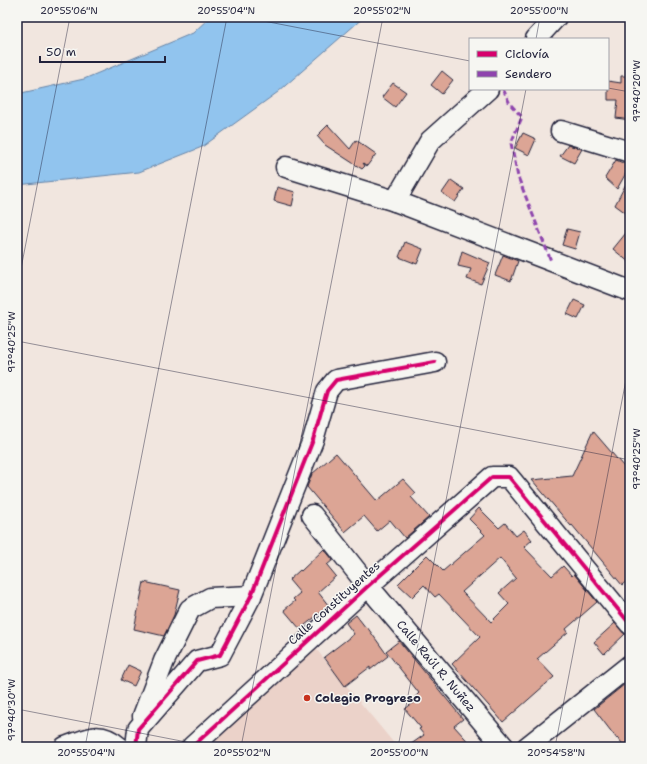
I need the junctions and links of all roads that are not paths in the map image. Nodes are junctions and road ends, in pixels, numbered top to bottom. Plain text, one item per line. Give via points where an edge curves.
1 (556, 17) edge
2 (537, 38) edge
3 (487, 90) edge
4 (561, 131) dead end
5 (630, 152) edge
6 (286, 166) dead end
7 (395, 201) junction
8 (630, 291) edge
9 (435, 362) dead end
10 (312, 515) dead end
11 (368, 586) junction
12 (251, 596) junction
13 (630, 624) edge
14 (630, 665) edge
15 (137, 738) edge
16 (65, 747) edge
17 (119, 747) edge
18 (192, 747) edge
19 (504, 747) edge
20 (527, 747) edge

1 - 2 street
3 - 7 street via 430,141
4 - 5 street
6 - 7 street
7 - 8 street
9 - 12 street via 336,380 327,391 313,440
10 - 11 street, Calle Raúl R. Nuñez
11 - 13 street, Calle Constituyentes via 492,476 509,477
11 - 18 street, Calle Constituyentes
11 - 19 street, Calle Raúl R. Nuñez
12 - 15 street via 220,655 197,661
12 - 15 street via 210,598 190,610 164,661
14 - 20 street
16 - 17 street via 94,737 102,737

